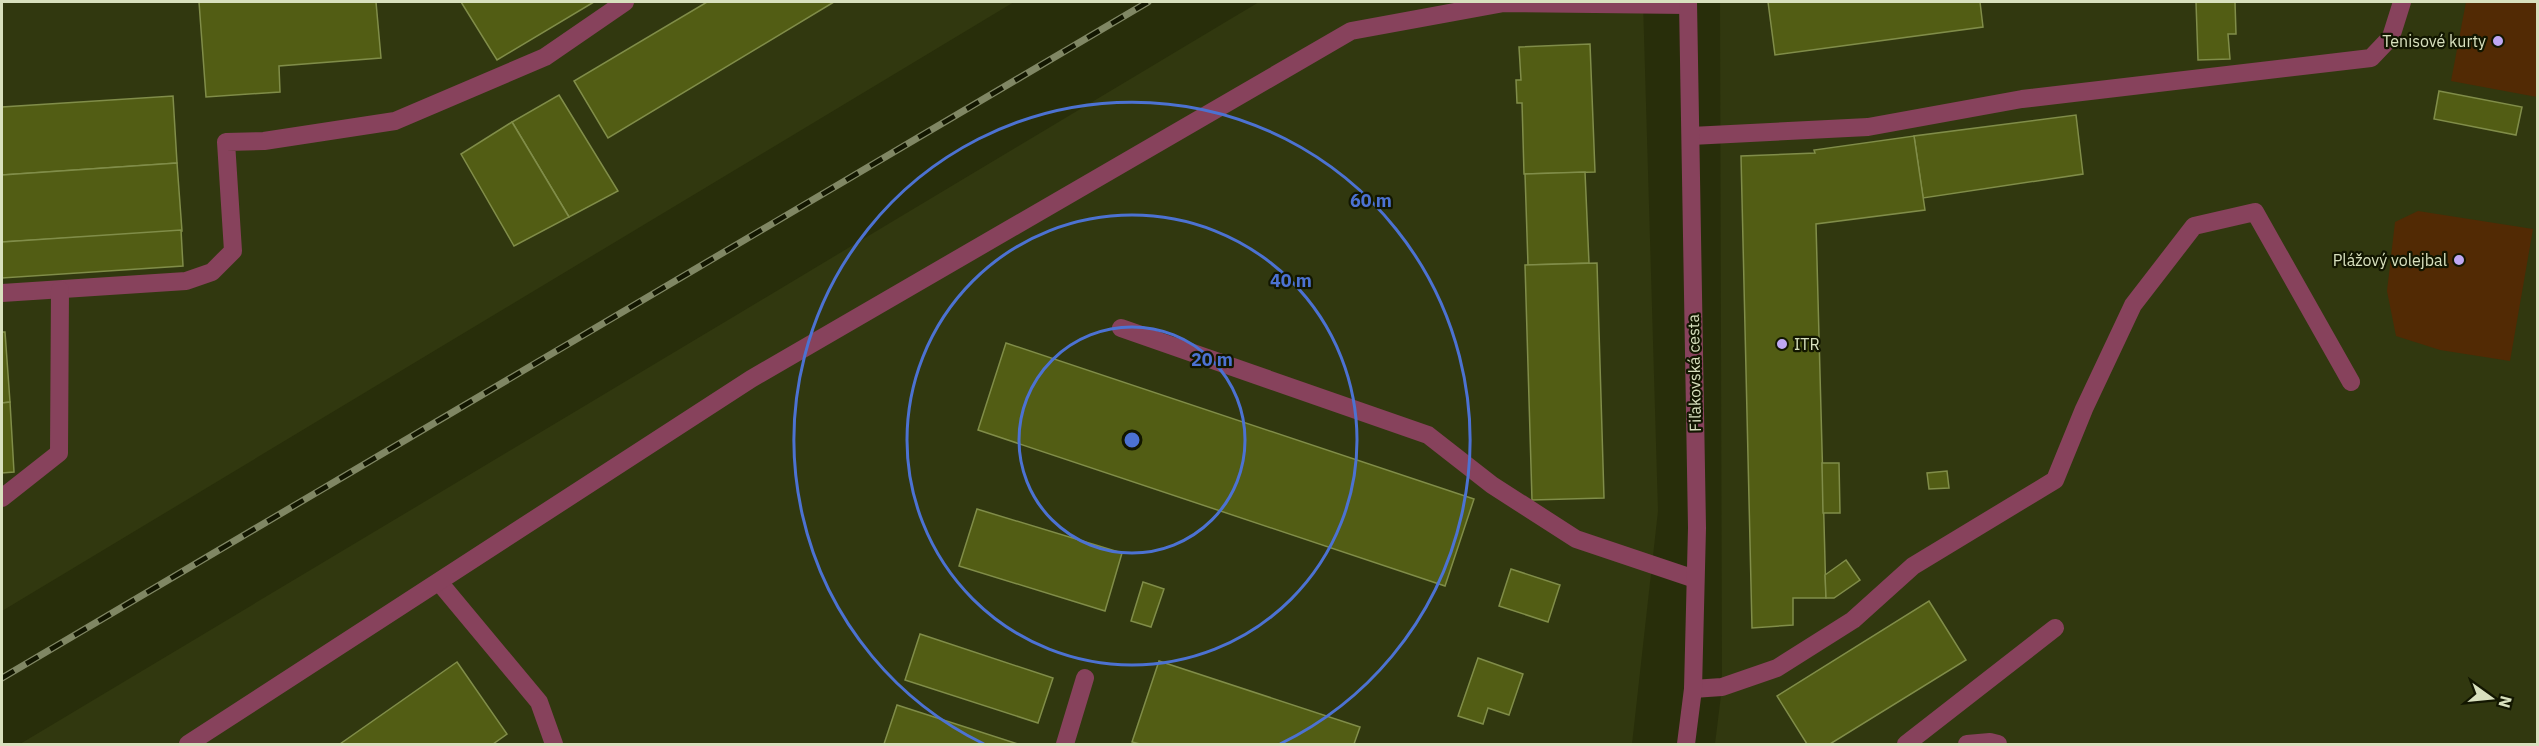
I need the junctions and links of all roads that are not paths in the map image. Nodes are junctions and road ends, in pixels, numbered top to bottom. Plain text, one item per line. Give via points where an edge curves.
1 (625, 2) edge
2 (2402, 2) edge
3 (1688, 3) edge
4 (1691, 136) junction
5 (60, 290) junction
6 (2, 293) edge
7 (1121, 328) dead end
8 (2351, 382) dead end
9 (2, 498) edge
10 (1695, 579) junction
11 (439, 582) junction
12 (2055, 628) dead end
13 (1085, 678) dead end
14 (1693, 688) junction
15 (188, 744) edge
16 (554, 744) edge
17 (1065, 744) edge
18 (1686, 744) edge
19 (1906, 744) edge
20 (1967, 744) edge
21 (1998, 744) edge

1 - 5 street via 545,57 396,121 264,141 226,142 233,251 212,272 186,281
2 - 4 street via 2391,37 2371,58 2022,99 1868,127
3 - 4 street, Fiľakovská cesta
3 - 11 street via 1504,3 1351,31 751,379
4 - 10 street, Fiľakovská cesta
5 - 6 street
5 - 9 street via 59,453
7 - 10 street via 1428,435 1492,485 1576,539
8 - 14 street via 2255,212 2194,226 2133,305 2055,480 1913,566 1853,620 1777,668 1722,687
10 - 14 street, Fiľakovská cesta
11 - 15 street
11 - 16 street via 539,702
12 - 19 street
13 - 17 street
14 - 18 street, Fiľakovská cesta
20 - 21 street

